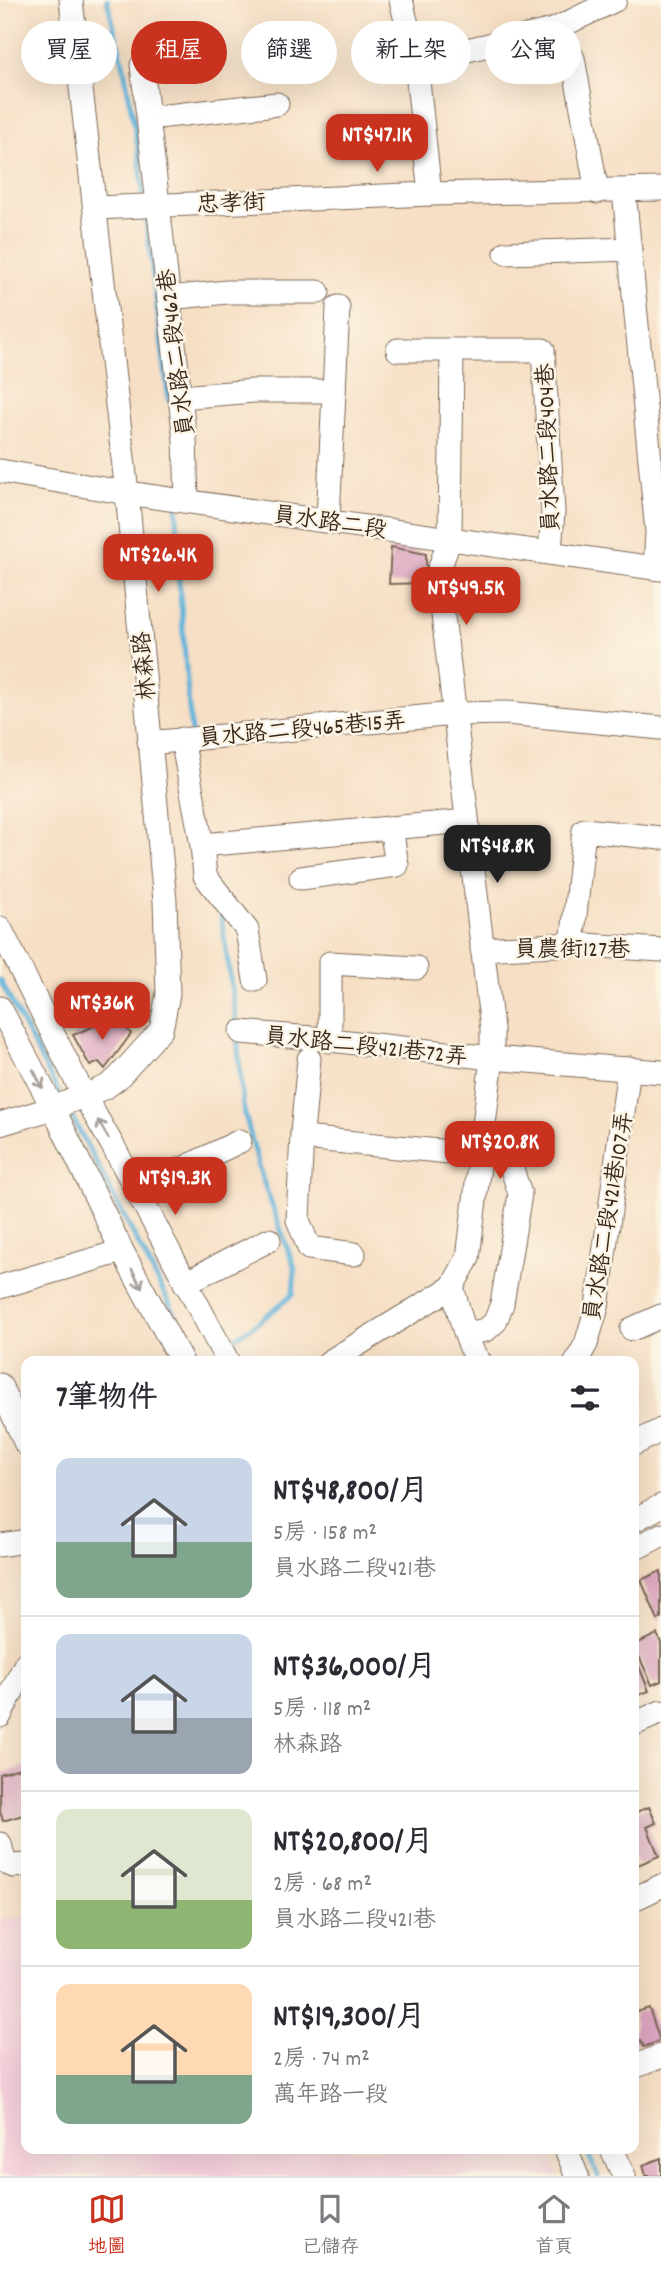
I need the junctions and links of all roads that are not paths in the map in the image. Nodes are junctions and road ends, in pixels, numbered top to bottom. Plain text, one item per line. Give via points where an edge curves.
1 (71, 0) edge
2 (401, 0) edge
3 (615, 0) edge
4 (406, 21) edge
5 (572, 21) edge
6 (144, 84) edge
7 (418, 84) edge
8 (578, 84) edge
9 (277, 104) dead end
10 (148, 118) junction
11 (661, 189) edge
12 (597, 191) junction
13 (625, 191) junction
14 (430, 194) junction
15 (158, 205) junction
16 (95, 208) junction
17 (630, 249) junction
18 (506, 253) dead end
19 (318, 292) dead end
20 (169, 299) junction
21 (338, 306) dead end
22 (398, 350) dead end
23 (452, 350) junction
24 (334, 391) junction
25 (180, 397) junction
26 (0, 471) edge
27 (127, 492) junction
28 (187, 501) junction
29 (328, 520) junction
30 (450, 538) junction
31 (550, 552) junction
32 (658, 568) edge
33 (454, 714) junction
34 (661, 728) edge
35 (181, 739) junction
36 (149, 743) junction
37 (467, 821) junction
38 (391, 828) junction
39 (661, 838) edge
40 (202, 845) junction
41 (301, 878) dead end
42 (0, 928) edge
43 (572, 944) junction
44 (482, 949) junction
45 (661, 950) edge
46 (416, 968) dead end
47 (255, 979) dead end
48 (38, 1003) junction
49 (1, 1013) edge
50 (241, 1032) dead end
51 (330, 1041) junction
52 (492, 1058) junction
53 (309, 1059) dead end
54 (629, 1068) junction
55 (661, 1072) edge
56 (83, 1094) junction
57 (53, 1108) junction
58 (0, 1124) edge
59 (303, 1138) junction
60 (240, 1142) dead end
61 (481, 1156) junction
62 (137, 1191) junction
63 (269, 1240) dead end
64 (122, 1251) junction
65 (354, 1254) dead end
66 (185, 1283) junction
67 (0, 1287) edge
68 (452, 1287) junction
69 (661, 1316) edge
70 (632, 1329) dead end
71 (466, 1334) junction
72 (178, 1356) edge
73 (225, 1356) edge
74 (340, 1356) edge
75 (475, 1356) edge
76 (579, 1356) edge
77 (0, 1385) edge
78 (12, 1410) edge
79 (661, 1430) edge
80 (21, 1432) edge
81 (639, 1441) edge
82 (661, 1506) edge
83 (639, 1517) edge
84 (661, 1535) edge
85 (21, 1542) edge
86 (0, 1545) edge
87 (639, 1546) edge
88 (21, 1680) edge
89 (661, 1712) edge
90 (0, 1716) edge
91 (639, 1722) edge
92 (0, 1844) edge
93 (21, 1865) edge
94 (661, 1886) edge
95 (639, 1897) edge
96 (661, 2056) edge
97 (639, 2065) edge
98 (568, 2154) edge
99 (614, 2154) edge
100 (578, 2176) edge
101 (624, 2176) edge

1 - 16 street, 林森路
2 - 4 street
3 - 5 street
6 - 10 street, 員水路二段462巷
7 - 14 street
8 - 12 street
9 - 10 street
10 - 15 street, 員水路二段462巷
11 - 13 street, 忠孝街
12 - 13 street, 忠孝街
12 - 14 street, 忠孝街
13 - 17 street
14 - 15 street, 忠孝街
15 - 16 street, 忠孝街
15 - 20 street, 員水路二段462巷
16 - 27 street, 林森路
17 - 18 street
17 - 32 street
19 - 20 street via 227,292
20 - 25 street, 員水路二段462巷
21 - 24 street
22 - 23 street
23 - 30 street
23 - 31 street, 員水路二段404巷 via 542,350 554,511
24 - 25 street
24 - 29 street
25 - 28 street, 員水路二段462巷
26 - 27 street, 員水路二段
27 - 28 street, 員水路二段
27 - 36 street, 林森路
28 - 29 street, 員水路二段
29 - 30 street, 員水路二段
30 - 31 street, 員水路二段
30 - 33 street via 438,573
31 - 32 street, 員水路二段
33 - 34 street, 員水路二段465巷15弄 via 507,713
33 - 35 street, 員水路二段465巷15弄
33 - 37 street
35 - 36 street, 員水路二段465巷15弄
35 - 40 street
36 - 56 street, 林森路 via 165,901 168,994 161,1030 117,1079
37 - 38 street
37 - 44 street
38 - 40 street
38 - 41 street via 397,865
39 - 43 street via 584,830
40 - 47 street via 205,876 247,930
42 - 48 street
43 - 44 street, 員農街127巷
43 - 45 street, 員農街127巷
44 - 52 street
46 - 51 street via 330,963
48 - 49 street
48 - 56 street
49 -> 57 street
50 - 51 street, 員水路二段421巷72弄
51 - 52 street, 員水路二段421巷72弄
52 - 54 street, 員水路二段421巷72弄
52 - 61 street
53 - 59 street
54 - 55 street, 員水路二段421巷72弄
54 - 76 street, 員水路二段421巷107弄 via 597,1307
56 - 57 street, 林森路
62 -> 56 street
57 - 58 street, 林森路
57 - 64 street
59 - 61 street
59 - 65 street via 298,1220 309,1248
60 - 62 street
61 - 68 street via 468,1258
61 - 71 street via 494,1148 507,1154 520,1194 502,1304 486,1330
62 - 66 street
63 - 66 street
64 - 67 street
64 -> 72 street
66 - 73 street
68 - 71 street
68 - 74 street
69 - 70 street
71 - 75 street
77 - 78 street
78 - 80 street
79 - 81 street
82 - 83 street
84 - 87 street
85 - 86 street
88 - 90 street
89 - 91 street
92 - 93 street via 4,1861
94 - 95 street
96 - 97 street
98 - 100 street
99 - 101 street

